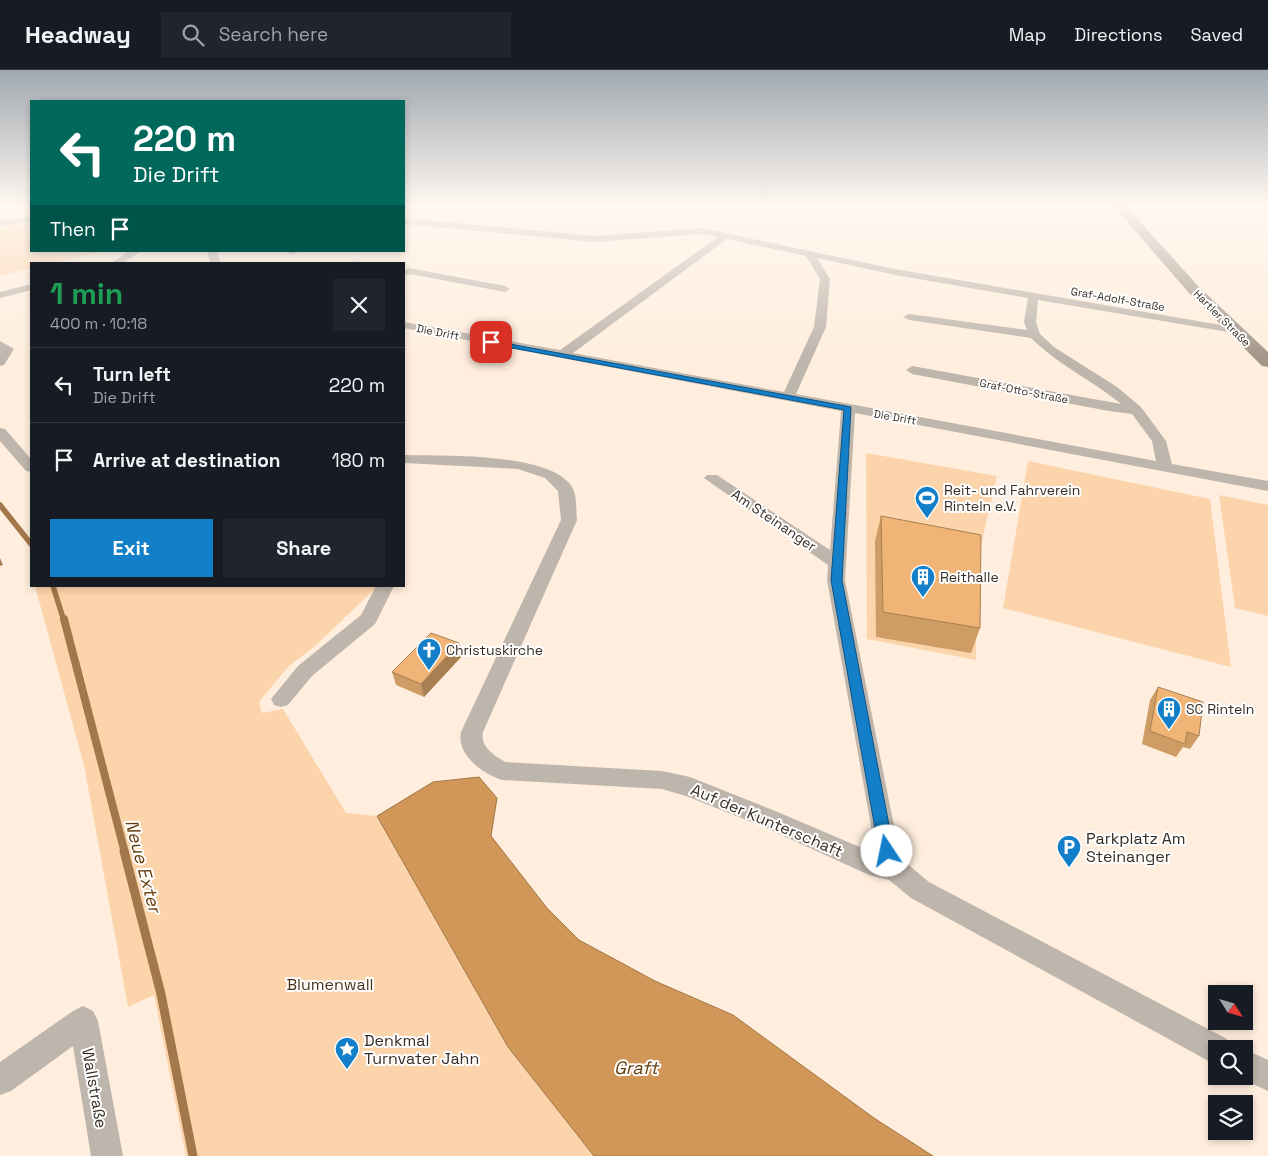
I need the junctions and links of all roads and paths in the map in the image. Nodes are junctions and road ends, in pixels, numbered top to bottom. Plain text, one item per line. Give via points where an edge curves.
1 (699, 256) edge
2 (811, 256) edge
3 (819, 256) edge
4 (1164, 256) edge
5 (406, 272) edge
6 (30, 287) edge
7 (505, 289) dead end
8 (0, 295) edge
9 (1033, 297) junction
10 (909, 317) dead end
11 (405, 325) edge
12 (1234, 330) junction
13 (1035, 335) junction
14 (0, 345) edge
15 (562, 355) junction
16 (0, 362) edge
17 (1268, 362) edge
18 (912, 370) dead end
19 (788, 398) junction
20 (848, 409) junction
21 (1136, 410) junction
22 (0, 432) edge
23 (405, 459) edge
24 (1166, 466) junction
25 (30, 467) edge
26 (712, 478) dead end
27 (1268, 486) edge
28 (836, 562) junction
29 (384, 587) edge
30 (281, 699) dead end
31 (895, 869) junction
32 (1208, 1046) edge
33 (1253, 1068) edge
34 (1268, 1076) edge
35 (0, 1080) edge
36 (107, 1156) edge

1 - 15 street
2 - 19 street via 825,279 820,327
3 - 9 street, Graf-Adolf-Straße
4 - 12 main road, Hartler Straße
5 - 7 street
6 - 8 street
9 - 12 street, Graf-Adolf-Straße
9 - 13 street via 1030,322
10 - 13 street
11 - 15 street, Die Drift
12 - 17 main road, Hartler Straße
13 - 21 street via 1050,350 1112,390
14 - 16 street via 8,349
15 - 19 street, Die Drift
18 - 21 street, Graf-Otto-Straße
19 - 20 street, Die Drift
20 - 24 street, Die Drift
20 - 28 street, Am Steinanger
21 - 24 street via 1159,441
22 - 25 street
23 - 31 street, Auf der Kunterschaft via 519,465 550,475 566,490 569,520 471,737 475,749 491,765 502,771 662,780 690,787 878,867
24 - 27 street, Die Drift
26 - 28 street, Am Steinanger
28 - 31 street, Am Steinanger via 836,580 887,851
29 - 30 street via 368,619 305,671
31 - 32 street, Auf der Kunterschaft via 920,890
33 - 34 street
35 - 36 street, Wallstraße via 83,1021

